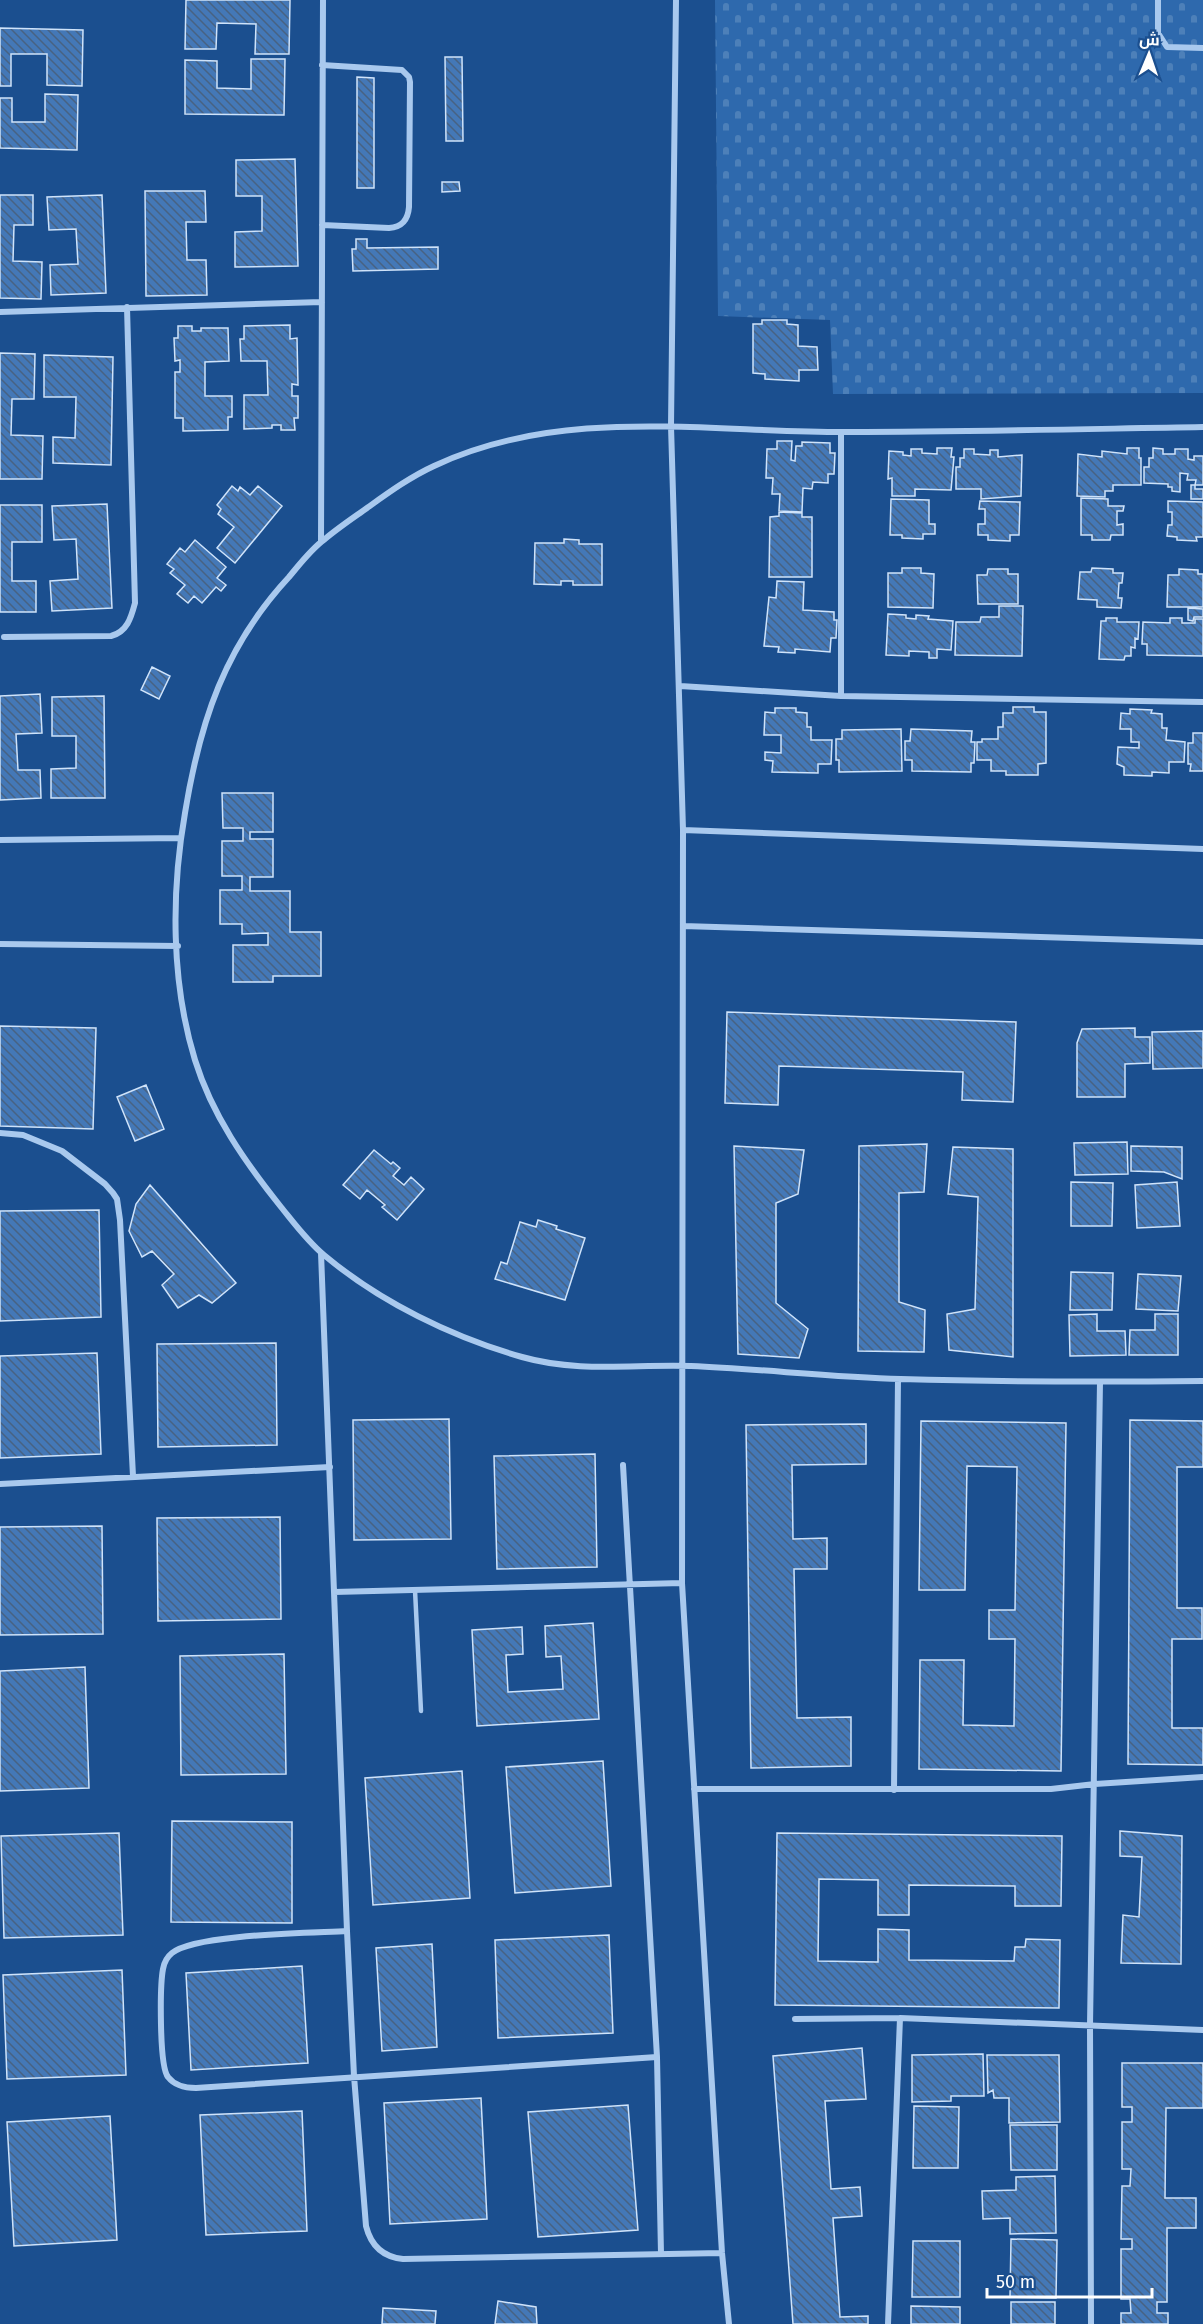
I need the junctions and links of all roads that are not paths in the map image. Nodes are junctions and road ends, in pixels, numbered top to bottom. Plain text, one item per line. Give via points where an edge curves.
1 (323, 0) edge
2 (675, 0) edge
3 (1158, 0) edge
4 (1203, 48) edge
5 (322, 65) junction
6 (322, 225) junction
7 (322, 302) junction
8 (127, 307) junction
9 (0, 312) edge
10 (671, 426) junction
11 (1203, 428) edge
12 (841, 433) junction
13 (321, 542) junction
14 (4, 637) dead end
15 (680, 686) junction
16 (841, 696) junction
17 (1203, 702) edge
18 (683, 830) junction
19 (180, 838) junction
20 (0, 840) edge
21 (1203, 849) edge
22 (683, 926) junction
23 (1203, 942) edge
24 (0, 944) edge
25 (178, 946) junction
26 (0, 1133) edge
27 (321, 1253) junction
28 (683, 1366) junction
29 (898, 1379) junction
30 (1203, 1381) edge
31 (1100, 1382) junction
32 (623, 1465) dead end
33 (330, 1467) junction
34 (133, 1476) junction
35 (0, 1484) edge
36 (682, 1583) junction
37 (631, 1584) junction
38 (415, 1590) junction
39 (334, 1592) junction
40 (421, 1711) dead end
41 (1203, 1777) edge
42 (1095, 1784) junction
43 (694, 1789) junction
44 (894, 1790) junction
45 (347, 1931) junction
46 (900, 2018) junction
47 (795, 2019) dead end
48 (1090, 2025) junction
49 (1203, 2030) edge
50 (657, 2057) junction
51 (354, 2076) junction
52 (722, 2253) junction
53 (662, 2254) junction
54 (729, 2324) edge
55 (888, 2324) edge
56 (1091, 2324) edge

1 - 5 street
2 - 10 street
3 - 4 street via 1158,33 1167,47
5 - 6 street
5 - 6 street via 402,70 410,82 409,207 404,223 388,228
6 - 7 street
7 - 8 street
7 - 13 street
8 - 9 street
8 - 14 street via 135,603 132,616 122,631 111,636
10 - 12 street
10 - 13 street via 521,436 471,452 432,466
10 - 15 street
11 - 12 street
12 - 16 street
13 - 19 street via 270,597 240,640 218,683 188,790
15 - 16 street
15 - 18 street
16 - 17 street
18 - 21 street
18 - 22 street
19 - 20 street
19 - 25 street via 176,891
22 - 23 street
22 - 28 street
24 - 25 street
25 - 27 street via 187,1031 211,1102 256,1175
26 - 34 street via 23,1135 62,1151 105,1184 117,1199
27 - 28 street via 382,1296 453,1332 523,1357 576,1367
27 - 33 street
28 - 29 street
28 - 36 street
29 - 31 street
29 - 44 street
30 - 31 street
31 - 42 street
32 - 37 street
33 - 34 street
33 - 39 street
34 - 35 street
36 - 37 street
36 - 43 street
37 - 38 street
37 - 50 street
38 - 39 street
38 - 40 lane
39 - 45 street
41 - 42 street
42 - 44 street via 1052,1789
42 - 48 street
43 - 44 street
43 - 52 street
45 - 51 street
45 - 51 street via 216,1939 170,1954 163,1970 161,2045 167,2077 184,2088
46 - 47 street
46 - 48 street
46 - 55 street
48 - 49 street
48 - 56 street
50 - 51 street
50 - 53 street
51 - 53 street via 366,2226 373,2244 386,2255 403,2259
52 - 53 street
52 - 54 street

